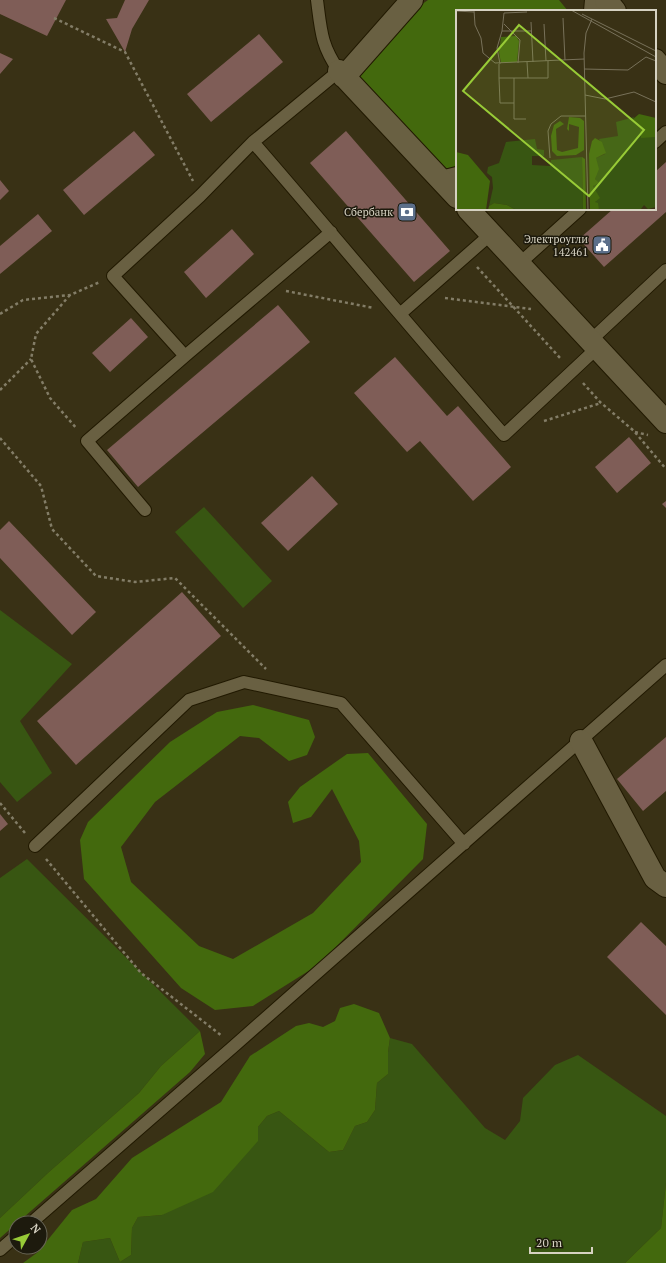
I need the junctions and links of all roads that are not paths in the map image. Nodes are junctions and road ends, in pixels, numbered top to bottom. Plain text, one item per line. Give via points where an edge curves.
1 (317, 0) edge
2 (412, 0) edge
3 (594, 0) edge
4 (606, 0) edge
5 (593, 10) edge
6 (614, 10) edge
7 (656, 61) edge
8 (666, 73) edge
9 (342, 74) junction
10 (666, 132) edge
11 (656, 141) edge
12 (253, 142) junction
13 (449, 178) edge
14 (456, 195) edge
15 (469, 210) edge
16 (579, 210) edge
17 (331, 232) junction
18 (491, 234) junction
19 (519, 264) junction
20 (666, 270) edge
21 (400, 314) junction
22 (594, 345) junction
23 (185, 356) junction
24 (660, 429) edge
25 (145, 510) dead end
26 (666, 665) edge
27 (581, 741) junction
28 (464, 844) junction
29 (35, 846) road end
30 (666, 886) edge
31 (40, 1215) edge
32 (8, 1243) edge
33 (0, 1250) edge

1 - 9 lane via 324,45
2 - 9 street
3 - 5 street
4 - 6 street
7 - 8 street
9 - 12 lane
9 - 13 street
10 - 11 lane
12 - 17 lane
12 - 23 lane via 200,196 113,276
13 - 14 street
15 - 18 street
16 - 19 lane
17 - 21 lane
17 - 23 lane
18 - 19 street
18 - 21 lane
19 - 22 street
20 - 22 lane
21 - 22 lane via 504,435 572,372
22 - 24 street
23 - 25 lane via 87,441
26 - 27 lane
27 - 28 lane
27 - 30 street via 654,878
28 - 29 lane via 341,703 244,682 189,700
28 - 31 lane
32 - 33 lane

